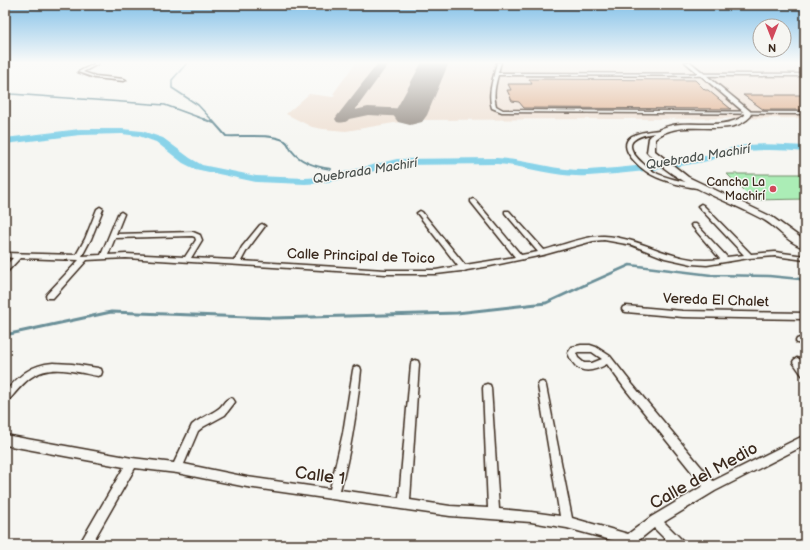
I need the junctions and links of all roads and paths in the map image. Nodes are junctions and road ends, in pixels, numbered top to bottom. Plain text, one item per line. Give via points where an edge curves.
1 (492, 88) edge
2 (719, 88) edge
3 (748, 112) junction
4 (805, 113) edge
5 (659, 131) junction
6 (701, 187) junction
7 (473, 201) dead end
8 (701, 206) dead end
9 (100, 209) dead end
10 (420, 212) dead end
11 (507, 212) dead end
12 (121, 214) dead end
13 (694, 225) dead end
14 (262, 226) dead end
15 (113, 236) junction
16 (805, 245) edge
17 (543, 253) junction
18 (5, 255) edge
19 (18, 256) junction
20 (749, 256) junction
21 (82, 257) junction
22 (104, 257) junction
23 (519, 257) junction
24 (805, 258) edge
25 (186, 259) junction
26 (725, 260) junction
27 (237, 263) junction
28 (464, 269) junction
29 (5, 270) edge
30 (50, 296) dead end
31 (626, 309) dead end
32 (805, 316) edge
33 (607, 360) dead end
34 (797, 362) dead end
35 (415, 364) dead end
36 (357, 370) dead end
37 (98, 372) dead end
38 (805, 372) edge
39 (542, 386) dead end
40 (487, 388) dead end
41 (5, 398) edge
42 (230, 402) dead end
43 (5, 440) edge
44 (805, 440) edge
45 (132, 463) junction
46 (177, 468) junction
47 (711, 487) junction
48 (334, 494) junction
49 (404, 504) junction
50 (494, 513) junction
51 (655, 521) junction
52 (567, 522) junction
53 (626, 542) edge
54 (85, 545) edge
55 (679, 545) edge

1 - 3 street via 494,107 502,111
2 - 3 main road
3 - 4 street
3 - 5 main road via 747,118 731,124 685,126
5 - 6 main road via 652,138 651,152 672,170
5 - 6 street via 637,136 628,142 627,147 650,172 672,181
6 - 16 main road via 763,215
7 - 23 street
8 - 20 street
9 - 21 street
10 - 28 street
11 - 17 street
12 - 15 street
13 - 26 street
14 - 27 street via 244,249
15 - 22 street
15 - 25 street via 193,234 198,236 199,240
17 - 23 street, Calle Principal de Toico
17 - 26 street, Calle Principal de Toico via 604,238 692,262
18 - 19 street, Calle Principal de Toico
19 - 21 street, Calle Principal de Toico
19 - 29 street
20 - 24 street, Calle Principal de Toico via 775,254
20 - 26 street, Calle Principal de Toico
21 - 22 street, Calle Principal de Toico
21 - 30 street
22 - 25 street, Calle Principal de Toico
23 - 28 street, Calle Principal de Toico
25 - 27 street, Calle Principal de Toico
27 - 28 street, Calle Principal de Toico via 410,273
31 - 32 street, Vereda El Chalet via 683,314
33 - 47 street
34 - 38 street
35 - 49 street
36 - 48 street via 343,459
37 - 41 street via 44,367 27,375
39 - 52 street
40 - 50 street
42 - 46 street via 222,412 195,428
43 - 45 street, Calle 1
44 - 47 street, Calle del Medio
45 - 46 street, Calle 1
45 - 54 street
46 - 48 street, Calle 1 via 247,482
47 - 51 street, Calle del Medio
48 - 49 street, Calle 1
49 - 50 street, Calle 1 via 450,511
50 - 52 street, Calle 1
51 - 53 street, Calle del Medio
51 - 55 street
52 - 53 street, Calle 1

